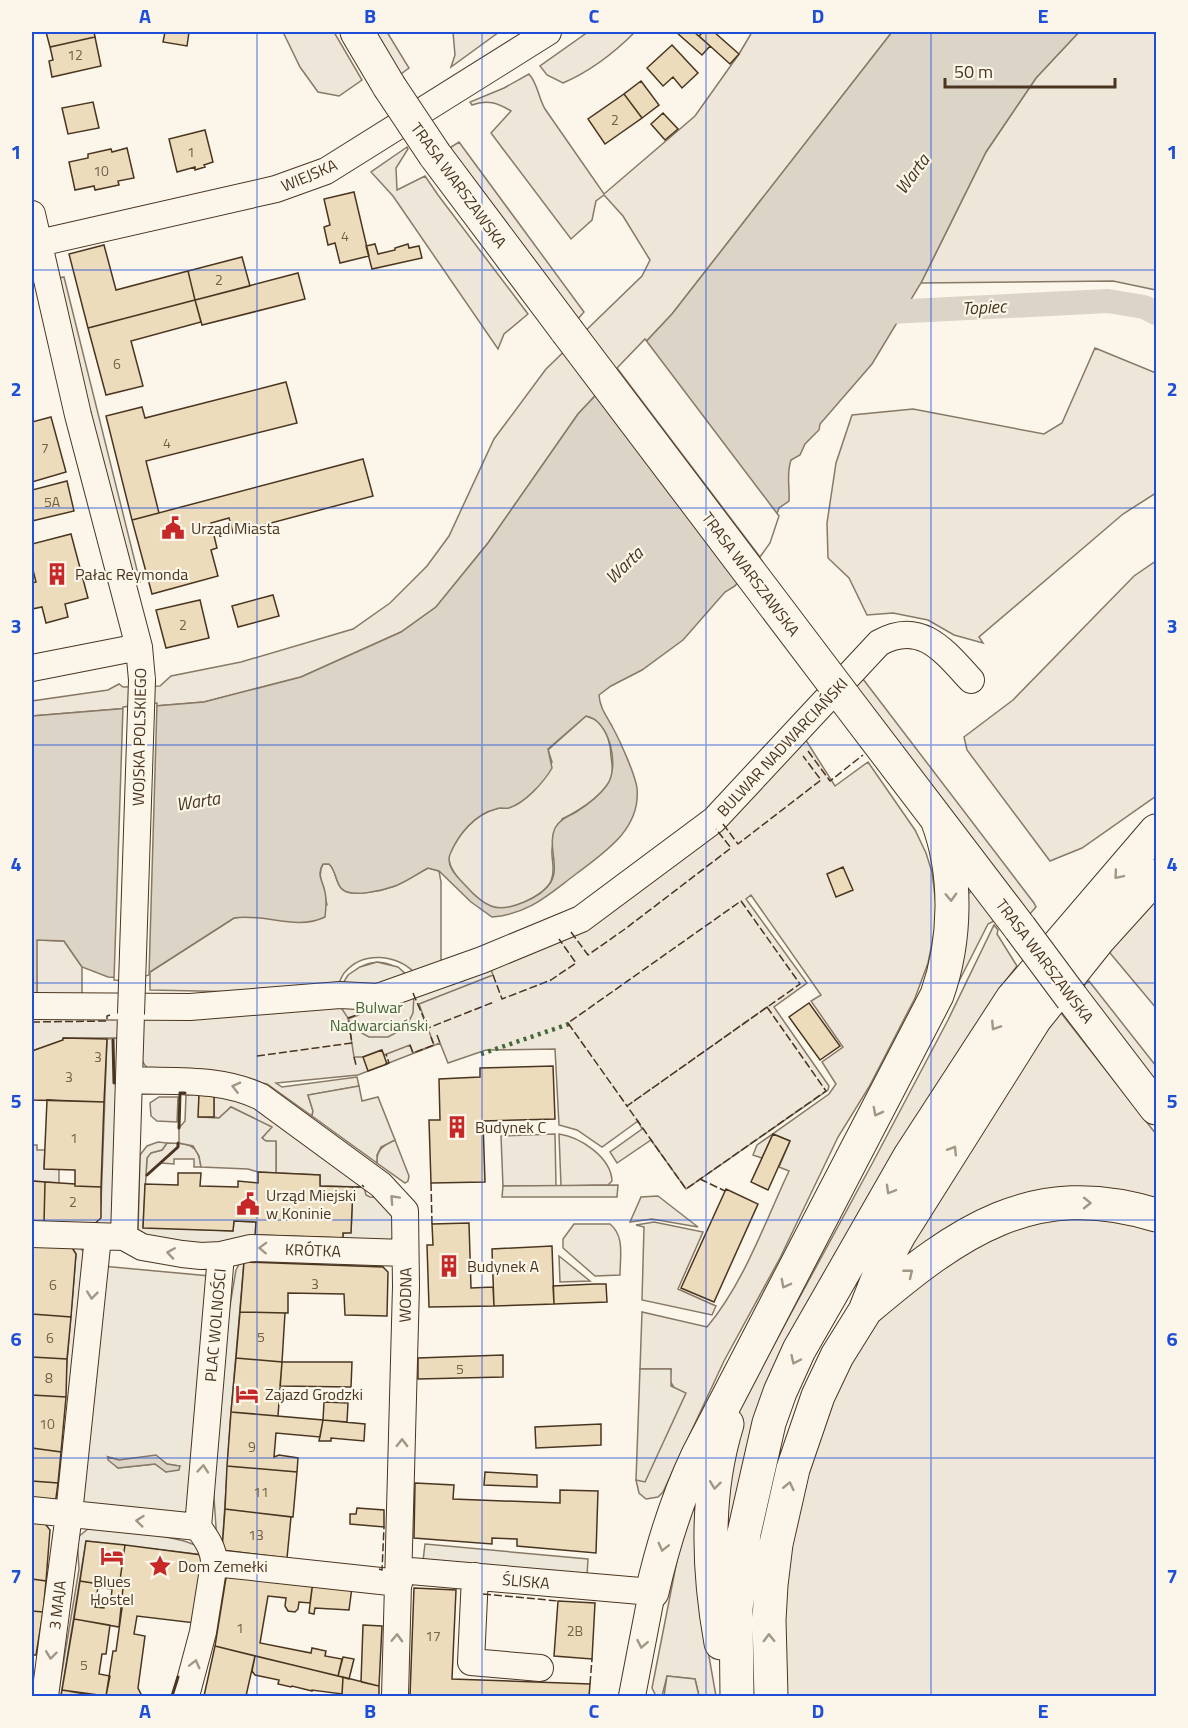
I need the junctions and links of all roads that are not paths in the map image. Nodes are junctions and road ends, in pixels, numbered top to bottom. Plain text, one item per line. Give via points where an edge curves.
1 (357, 32) edge
2 (548, 32) edge
3 (32, 214) edge
4 (39, 243) junction
5 (139, 647) junction
6 (32, 668) edge
7 (971, 680) dead end
8 (937, 819) junction
9 (1156, 831) edge
10 (1156, 876) edge
11 (32, 1006) edge
12 (130, 1080) junction
13 (1156, 1108) edge
14 (1156, 1215) edge
15 (32, 1234) edge
16 (98, 1237) junction
17 (124, 1237) junction
18 (405, 1253) junction
19 (221, 1255) junction
20 (865, 1311) junction
21 (752, 1348) junction
22 (32, 1510) edge
23 (69, 1514) junction
24 (198, 1527) junction
25 (214, 1563) junction
26 (399, 1576) junction
27 (475, 1576) junction
28 (652, 1592) junction
29 (540, 1668) dead end
30 (45, 1696) edge
31 (186, 1696) edge
32 (395, 1696) edge
33 (632, 1696) edge
34 (731, 1696) edge
35 (737, 1696) edge
36 (771, 1696) edge

1 - 8 main road, TRASA WARSZAWSKA, bridge via 435,155
2 - 4 street, WIEJSKA via 326,171 276,189
3 - 4 street, WOJSKA POLSKIEGO
4 - 5 street, WOJSKA POLSKIEGO via 78,415
5 - 6 street
5 - 12 street, WOJSKA POLSKIEGO, bridge via 142,680
7 - 11 street, BULWAR NADWARCIAŃSKI via 940,646 925,638 908,636 879,643 714,820 581,919 378,997 340,995 190,1007
8 - 13 main road, TRASA WARSZAWSKA, bridge
8 -> 21 main road via 948,867 951,914 949,948 937,995
9 -> 35 main road via 1012,999 910,1156 799,1350 769,1423 744,1533 735,1625
20 -> 10 main road via 899,1235 1035,1019
12 - 17 street, WOJSKA POLSKIEGO
18 -> 12 street, WODNA via 405,1211 381,1185 261,1097 233,1085
20 -> 14 main road via 944,1248 981,1226 1010,1215 1048,1206 1091,1203
15 - 16 street, PLAC WOLNOŚCI
16 - 17 street, PLAC WOLNOŚCI
16 -> 23 street
19 -> 17 street, PLAC WOLNOŚCI via 160,1251
18 -> 19 street, KRÓTKA via 251,1248
26 -> 18 street, WODNA
24 -> 19 street, PLAC WOLNOŚCI
36 -> 20 main road via 771,1585 793,1469 818,1396
21 -> 28 main road via 676,1502
21 -> 34 main road via 723,1439 711,1524 713,1591
22 - 23 street
24 -> 23 street
23 -> 30 street, 3 MAJA
24 - 25 street via 209,1542
25 - 26 street, ŚLISKA
31 -> 25 street via 203,1632
26 - 27 street, ŚLISKA
32 -> 26 street, WODNA
27 - 28 street, ŚLISKA
27 - 29 street via 471,1662
28 -> 33 street

